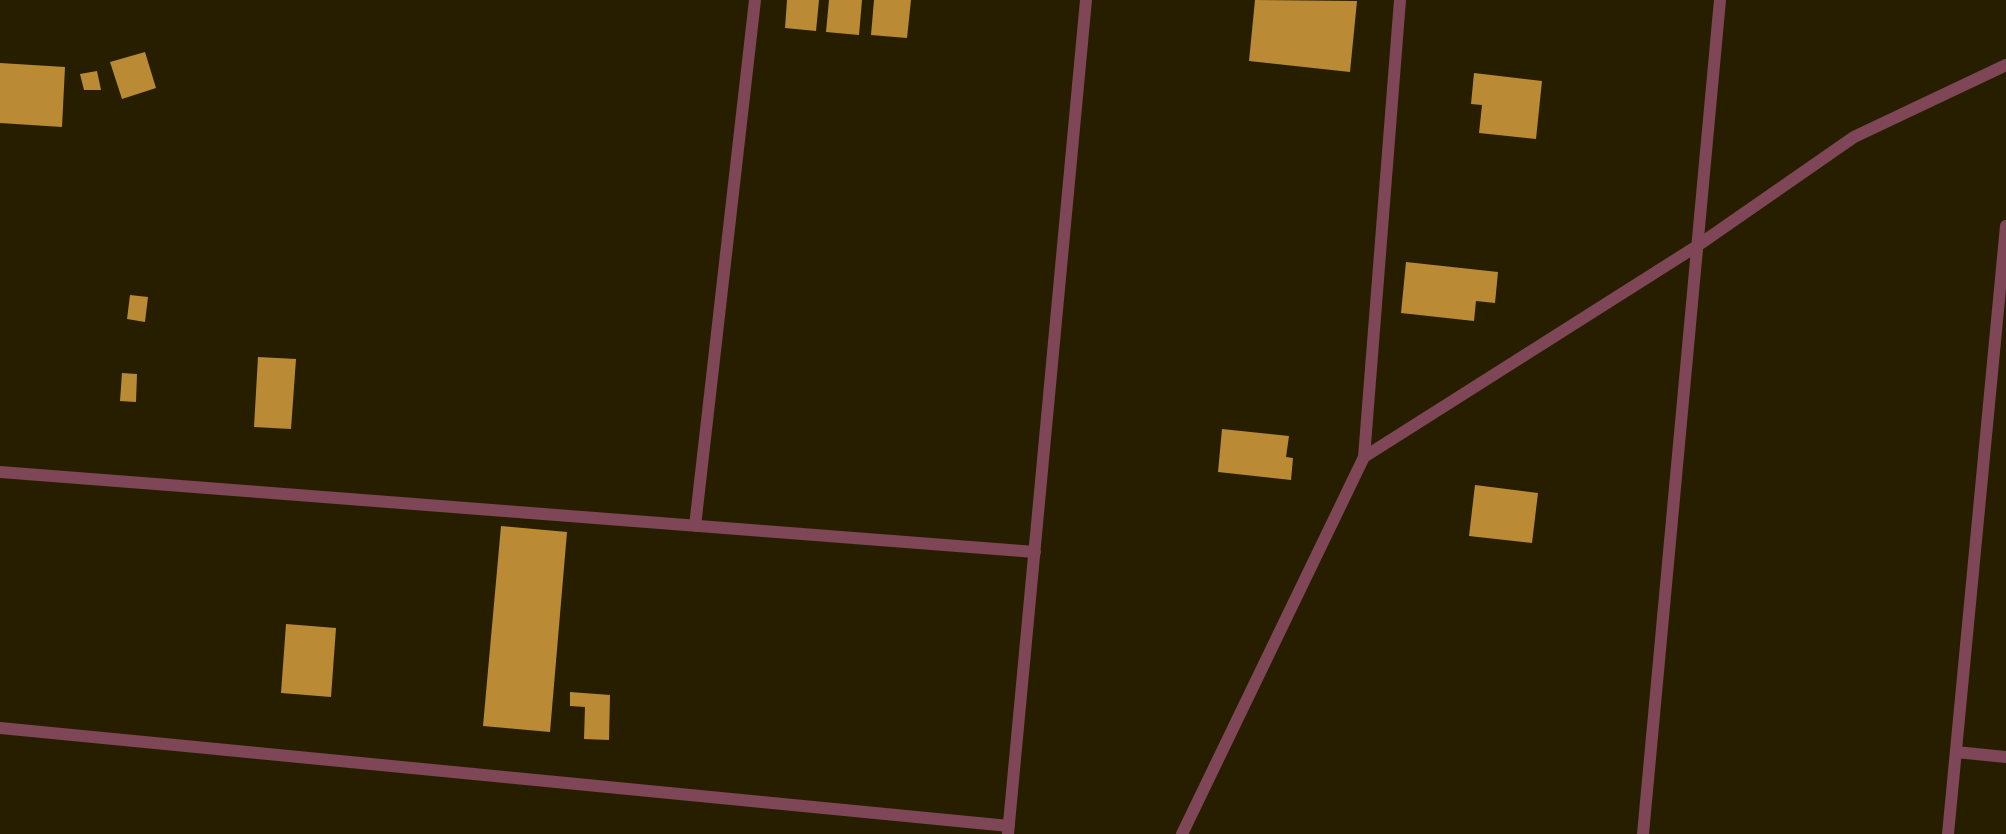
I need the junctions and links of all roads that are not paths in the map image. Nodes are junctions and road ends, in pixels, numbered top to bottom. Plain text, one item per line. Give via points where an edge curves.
1 (755, 0) edge
2 (1086, 0) edge
3 (1400, 0) edge
4 (1720, 0) edge
5 (2006, 65) edge
6 (2006, 226) edge
7 (1697, 246) junction
8 (1364, 457) junction
9 (0, 472) edge
10 (695, 526) junction
11 (1035, 552) junction
12 (0, 728) edge
13 (1956, 752) junction
14 (2006, 756) edge
15 (1009, 830) edge
16 (1182, 834) edge
17 (1642, 834) edge
18 (1948, 834) edge

1 - 10 street
2 - 11 street
3 - 8 street
4 - 7 street
5 - 7 street via 1854,137
6 - 13 street
7 - 8 street
7 - 17 street
8 - 16 street
9 - 10 street
10 - 11 street
11 - 15 street
12 - 15 street
13 - 14 street
13 - 18 street

